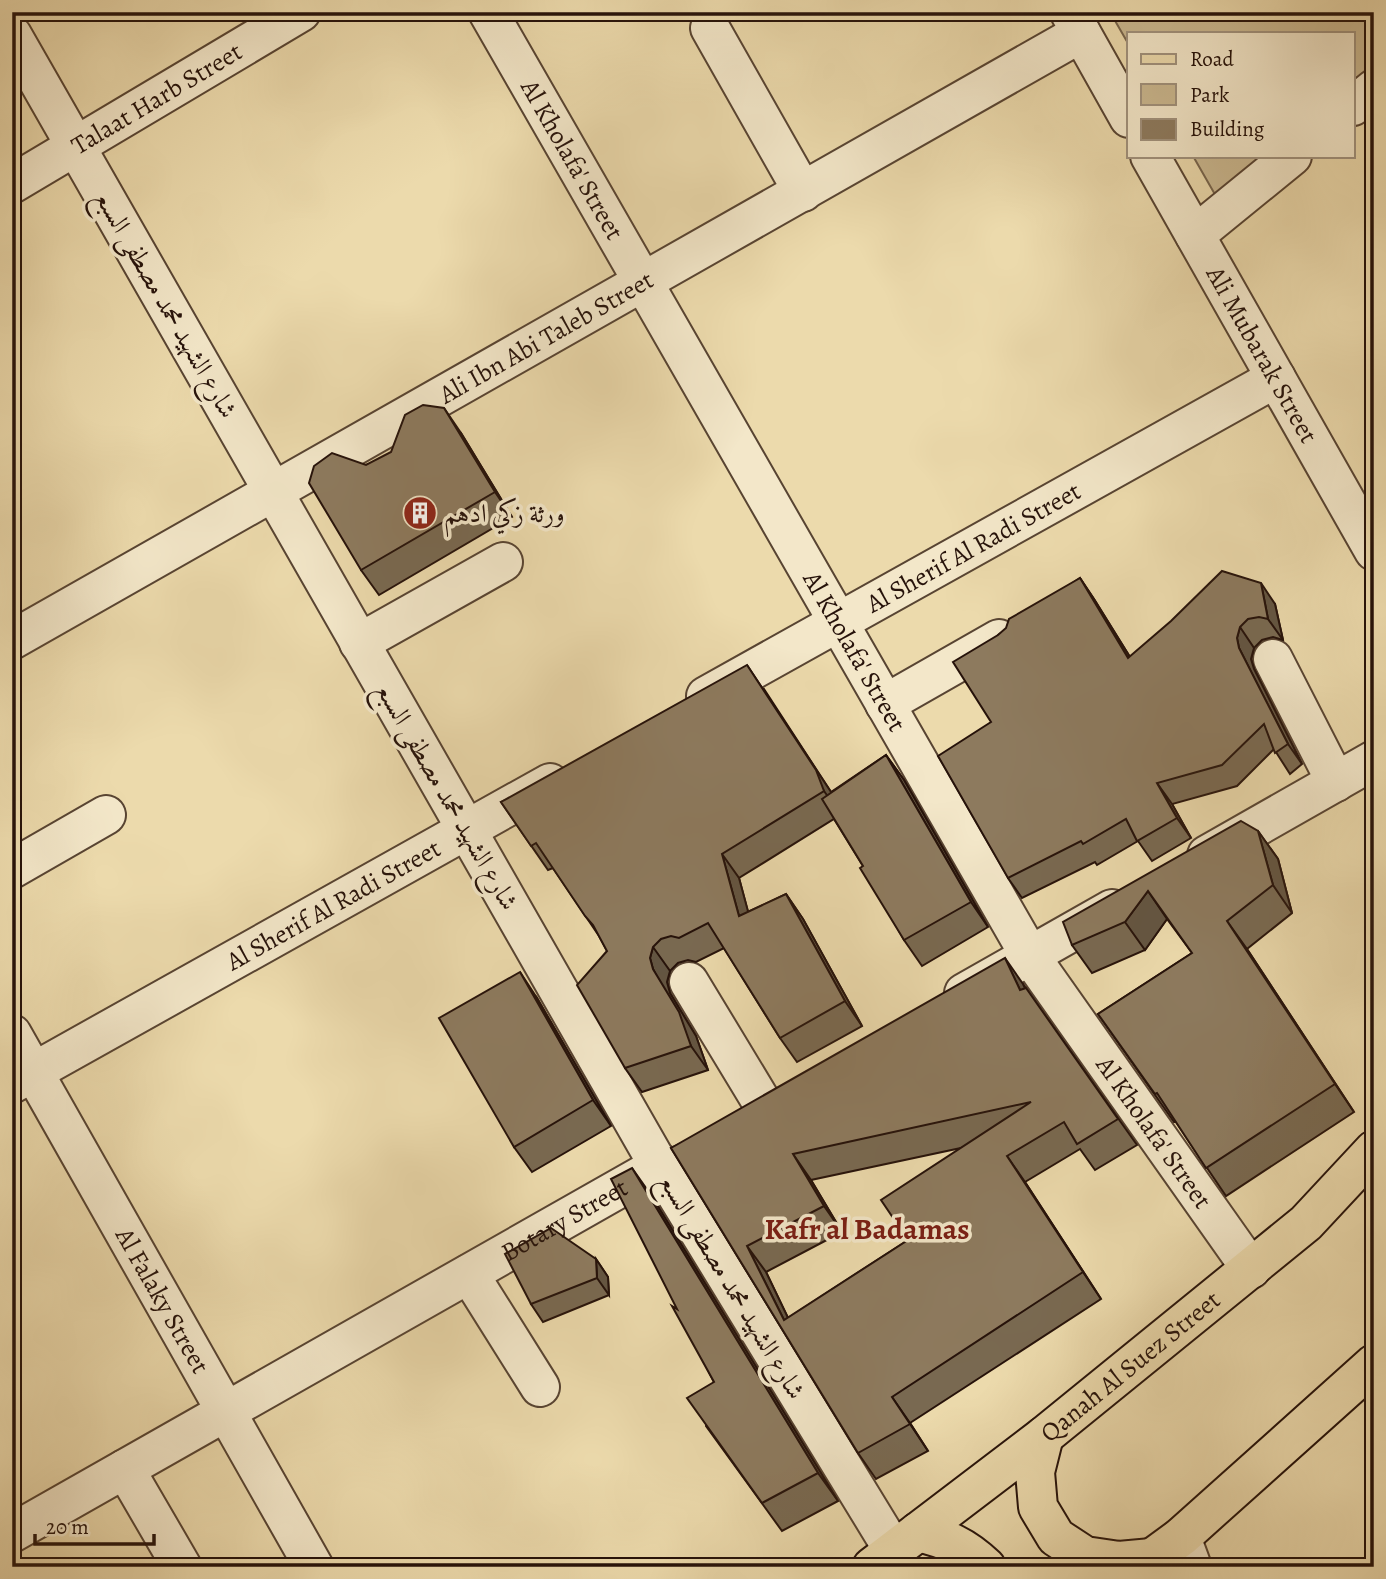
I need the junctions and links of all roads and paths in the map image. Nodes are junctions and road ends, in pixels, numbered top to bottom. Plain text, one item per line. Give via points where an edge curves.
1 (488, 12) edge
2 (281, 17) edge
3 (1075, 23) edge
4 (710, 28) dead end
5 (12, 35) edge
6 (1374, 89) edge
7 (1354, 105) edge
8 (1127, 114) edge
9 (76, 146) junction
10 (1151, 158) edge
11 (1290, 158) edge
12 (12, 184) edge
13 (803, 192) junction
14 (1195, 235) junction
15 (643, 282) junction
16 (1276, 378) junction
17 (273, 492) junction
18 (1374, 551) edge
19 (503, 562) dead end
20 (838, 623) junction
21 (1002, 637) edge
22 (12, 640) edge
23 (359, 643) junction
24 (1273, 659) dead end
25 (885, 704) junction
26 (682, 709) edge
27 (1374, 760) edge
28 (575, 770) edge
29 (1336, 782) junction
30 (106, 814) dead end
31 (467, 830) junction
32 (12, 869) edge
33 (1183, 869) edge
34 (1136, 895) edge
35 (1030, 956) junction
36 (689, 982) dead end
37 (933, 1010) edge
38 (12, 1034) edge
39 (23, 1078) edge
40 (764, 1106) edge
41 (694, 1146) edge
42 (1374, 1150) edge
43 (659, 1166) junction
44 (1251, 1269) junction
45 (468, 1274) junction
46 (1374, 1364) edge
47 (540, 1387) dead end
48 (226, 1412) junction
49 (1044, 1436) junction
50 (125, 1469) junction
51 (12, 1533) edge
52 (895, 1550) edge
53 (1166, 1557) edge
54 (182, 1567) edge
55 (314, 1567) edge
56 (986, 1567) edge

1 - 15 street, Al Kholafa' Street
2 - 9 street, Talaat Harb Street
3 - 8 street
3 - 13 street, Ali Ibn Abi Taleb Street
4 - 13 street
5 - 9 street, شارع الشهيد محمد مصطفى السبع
6 - 7 street
9 - 12 street, Talaat Harb Street
9 - 17 street, شارع الشهيد محمد مصطفى السبع
10 - 14 street, Ali Mubarak Street
11 - 14 street
13 - 15 street, Ali Ibn Abi Taleb Street
14 - 16 street, Ali Mubarak Street
15 - 17 street, Ali Ibn Abi Taleb Street
15 - 20 street, Al Kholafa' Street
16 - 18 street, Ali Mubarak Street
16 - 20 street, Al Sherif Al Radi Street
17 - 22 street, Ali Ibn Abi Taleb Street
17 - 23 street, شارع الشهيد محمد مصطفى السبع
19 - 23 street
20 - 25 street, Al Kholafa' Street
20 - 26 street, Al Sherif Al Radi Street
21 - 25 street
23 - 31 street, شارع الشهيد محمد مصطفى السبع
24 - 29 street
25 - 35 street, Al Kholafa' Street
27 - 29 street
28 - 31 street, Al Sherif Al Radi Street
29 - 33 street
30 - 32 street
31 - 39 street, Al Sherif Al Radi Street
31 - 43 street, شارع الشهيد محمد مصطفى السبع
34 - 35 street
35 - 37 street
35 - 44 street, Al Kholafa' Street
36 - 40 street
38 - 39 street, Al Falaky Street
39 - 48 street, Al Falaky Street
41 - 43 street, Botary Street
42 - 44 main road, Qanah Al Suez Street via 1306,1223
43 - 45 street, Botary Street
43 - 52 street, شارع الشهيد محمد مصطفى السبع
44 - 49 main road, Qanah Al Suez Street
45 - 47 street
45 - 48 street, Botary Street
46 - 53 main road
48 - 50 street, Botary Street
48 - 55 street, Al Falaky Street
49 - 52 main road, Qanah Al Suez Street
49 - 53 main road via 1035,1472 1038,1507 1056,1537 1085,1556 1119,1562
50 - 51 street, Botary Street
50 - 54 street
52 - 56 main road via 943,1538 966,1549

